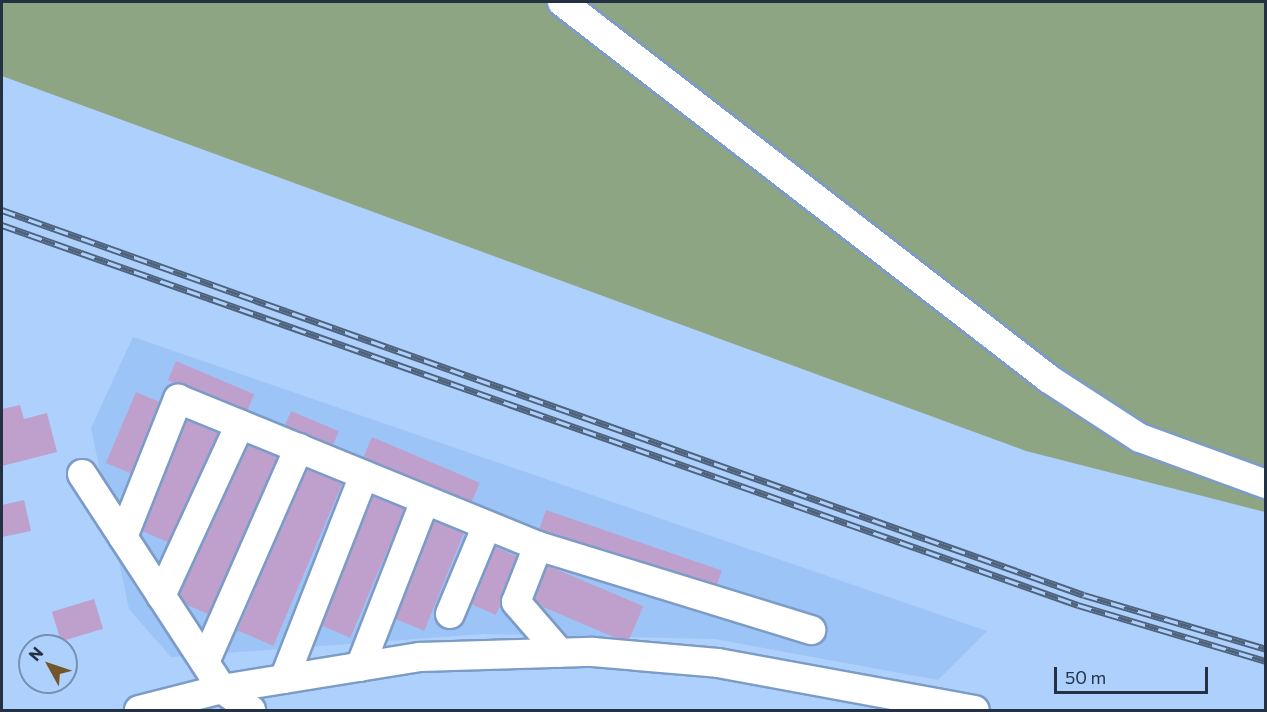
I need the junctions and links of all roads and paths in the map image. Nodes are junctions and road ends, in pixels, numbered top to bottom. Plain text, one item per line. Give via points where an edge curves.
1 (562, 2) edge
2 (240, 424) junction
3 (299, 448) junction
4 (82, 474) dead end
5 (363, 474) junction
6 (1266, 484) edge
7 (425, 500) junction
8 (487, 525) junction
9 (123, 537) junction
10 (538, 546) junction
11 (161, 596) junction
12 (450, 614) dead end
13 (811, 630) dead end
14 (560, 653) junction
15 (204, 662) junction
16 (360, 667) junction
17 (284, 679) junction
18 (222, 689) junction
19 (139, 711) edge
20 (251, 711) edge
21 (975, 711) edge

1 - 6 street via 1049,379 1140,438
2 - 3 street
2 - 9 street via 178,399
2 - 11 street
3 - 5 street
3 - 15 street
4 - 9 street
5 - 7 street
5 - 17 street
7 - 8 street
7 - 16 street
8 - 10 street
8 - 12 street
9 - 11 street
10 - 13 street
10 - 14 street via 516,602
11 - 15 street
14 - 16 street via 420,657
14 - 21 street via 718,663
15 - 18 street
16 - 17 street
17 - 18 street
18 - 19 street
18 - 20 street

